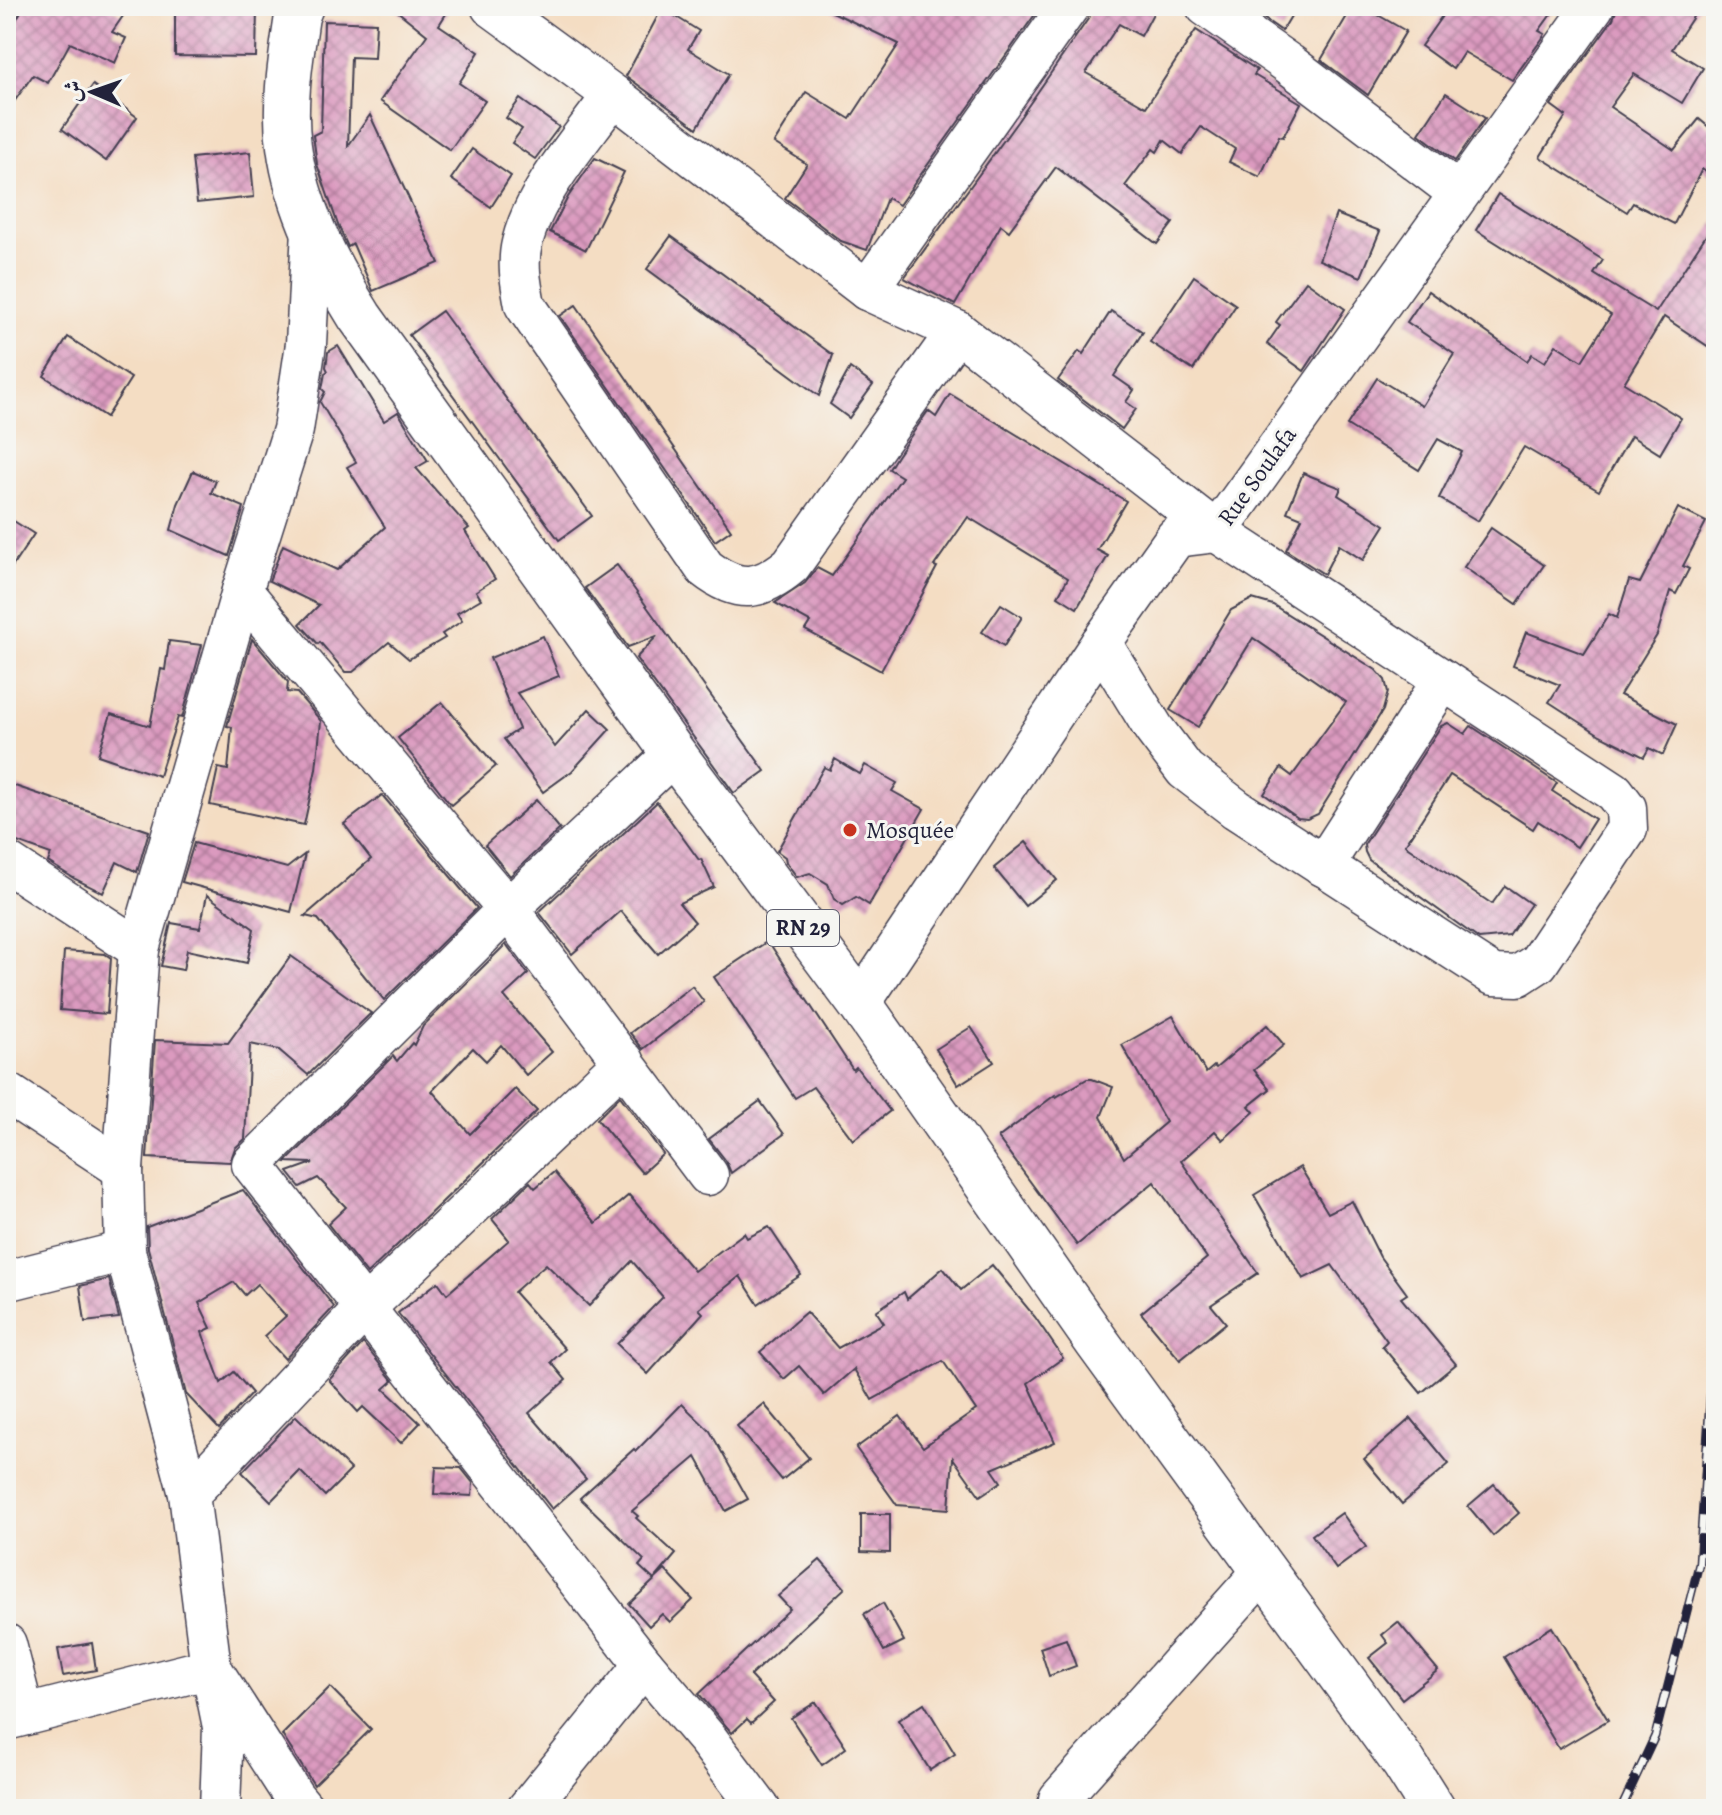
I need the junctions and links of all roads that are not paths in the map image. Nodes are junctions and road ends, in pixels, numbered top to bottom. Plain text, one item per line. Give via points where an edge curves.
1 (301, 6) edge
2 (491, 6) edge
3 (1069, 6) edge
4 (1206, 6) edge
5 (1594, 6) edge
6 (613, 95) junction
7 (1459, 193) junction
8 (312, 230) junction
9 (867, 290) junction
10 (957, 331) junction
11 (1217, 532) junction
12 (242, 591) junction
13 (1101, 643) junction
14 (1443, 680) junction
15 (674, 754) junction
16 (6, 862) edge
17 (1323, 866) junction
18 (508, 909) junction
19 (139, 949) junction
20 (860, 1004) junction
21 (624, 1061) junction
22 (6, 1092) edge
23 (123, 1169) junction
24 (708, 1175) dead end
25 (125, 1251) junction
26 (6, 1281) edge
27 (365, 1308) junction
28 (189, 1494) junction
29 (1264, 1570) junction
30 (6, 1644) edge
31 (644, 1665) junction
32 (211, 1668) junction
33 (15, 1718) edge
34 (743, 1801) edge
35 (298, 1805) edge
36 (220, 1809) edge
37 (527, 1809) edge
38 (1065, 1809) edge
39 (1433, 1809) edge

1 - 8 main road, RN 29 via 288,81 289,145
2 - 6 street
3 - 9 street
4 - 7 street
5 - 7 street, Rue Soulafa
6 - 9 street
6 - 10 street via 540,197 522,243 525,305 705,568 721,581 739,587 773,580 791,565
7 - 11 street, Rue Soulafa
8 - 12 street via 306,344 293,430
8 - 15 main road, RN 29 via 360,317
9 - 10 street
10 - 11 street
11 - 13 street, Rue Soulafa via 1176,537
11 - 14 street
12 - 18 street
12 - 19 street
13 - 17 street via 1185,770
13 - 20 street, Rue Soulafa
14 - 17 street
14 - 17 street via 1614,792 1626,808 1627,829 1538,963 1518,976 1493,975
15 - 18 street
15 - 20 main road, RN 29
16 - 19 street
18 - 21 street
18 - 27 street via 252,1164
19 - 23 street
20 - 29 main road, RN 29
21 - 24 street
21 - 27 street
22 - 23 street
23 - 25 street
25 - 26 street
25 - 28 street
27 - 28 street
27 - 31 street
28 - 32 street
29 - 38 street via 1059,1799
29 - 39 main road, RN 29
30 - 33 street
31 - 34 street via 708,1740
31 - 37 street
32 - 33 street
32 - 35 street
32 - 36 street via 223,1727

